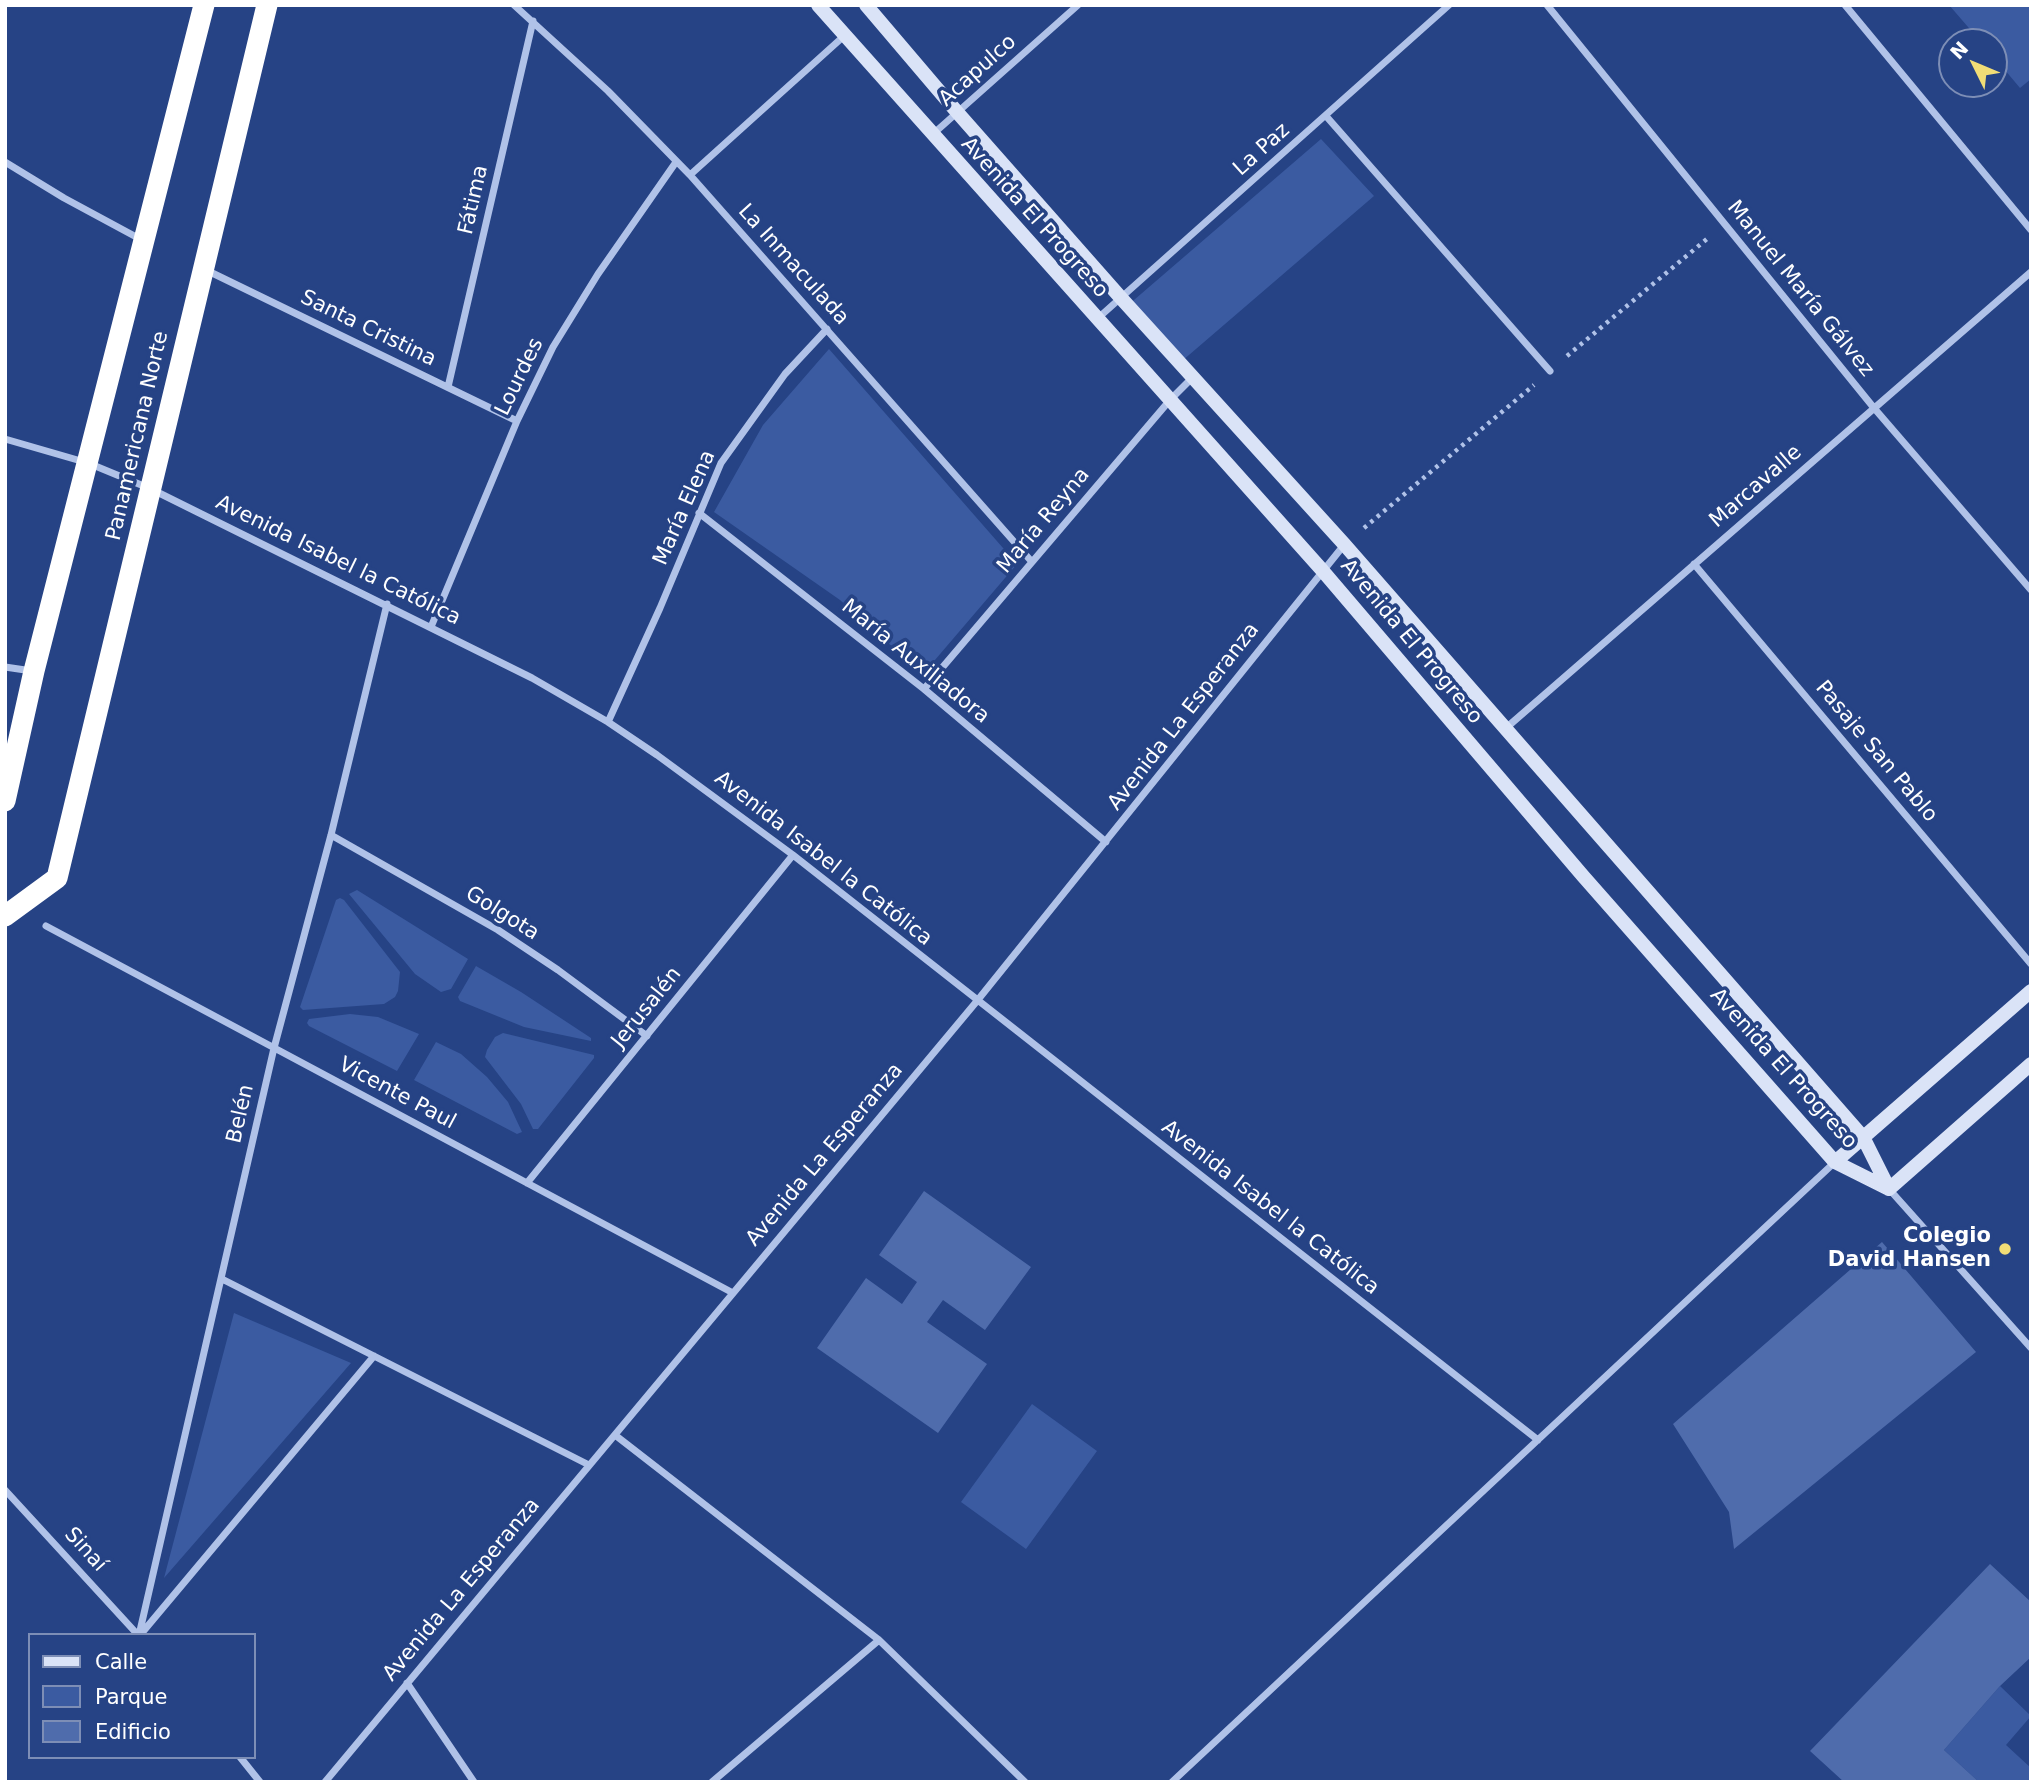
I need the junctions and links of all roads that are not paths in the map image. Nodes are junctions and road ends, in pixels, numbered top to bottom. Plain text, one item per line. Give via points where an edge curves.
1 (204, 5) edge
2 (267, 5) edge
3 (514, 5) edge
4 (818, 5) edge
5 (866, 5) edge
6 (1078, 5) edge
7 (1449, 5) edge
8 (1547, 5) edge
9 (1845, 5) edge
10 (533, 20) junction
11 (844, 36) junction
12 (957, 112) junction
13 (1325, 116) junction
14 (932, 135) junction
15 (5, 162) edge
16 (677, 162) junction
17 (690, 175) junction
18 (2031, 230) edge
19 (144, 241) junction
20 (204, 269) junction
21 (2031, 272) edge
22 (1121, 298) junction
23 (1097, 320) junction
24 (827, 329) junction
25 (1550, 370) dead end
26 (1193, 377) junction
27 (449, 387) junction
28 (1170, 400) junction
29 (1874, 408) junction
30 (517, 421) junction
31 (5, 439) edge
32 (88, 463) junction
33 (151, 489) junction
34 (699, 513) junction
35 (1344, 544) junction
36 (1032, 562) junction
37 (1695, 564) junction
38 (1322, 570) junction
39 (2031, 590) edge
40 (387, 604) junction
41 (431, 627) junction
42 (5, 667) edge
43 (34, 671) junction
44 (924, 689) junction
45 (608, 722) junction
46 (1505, 728) junction
47 (5, 801) edge
48 (331, 835) junction
49 (1106, 842) junction
50 (793, 855) junction
51 (5, 916) edge
52 (46, 926) dead end
53 (2031, 964) edge
54 (2031, 991) edge
55 (977, 1001) junction
56 (647, 1036) junction
57 (274, 1048) junction
58 (2031, 1064) edge
59 (1863, 1137) junction
60 (1835, 1162) junction
61 (527, 1183) junction
62 (1889, 1189) junction
63 (222, 1279) junction
64 (733, 1293) junction
65 (2031, 1348) edge
66 (374, 1356) junction
67 (615, 1435) junction
68 (1538, 1440) junction
69 (589, 1465) junction
70 (5, 1490) edge
71 (137, 1633) edge
72 (139, 1633) edge
73 (141, 1633) edge
74 (879, 1640) junction
75 (407, 1683) junction
76 (242, 1759) edge
77 (260, 1782) edge
78 (325, 1782) edge
79 (474, 1782) edge
80 (712, 1782) edge
81 (1025, 1782) edge
82 (1172, 1782) edge

1 - 19 highway, Panamericana Norte
2 - 20 highway, Panamericana Norte
3 - 10 street, La Inmaculada
4 - 11 main road, Avenida El Progreso
5 - 12 main road, Avenida El Progreso
6 - 12 street, Acapulco
7 - 13 street, La Paz
8 - 29 street, Manuel María Gálvez
9 - 18 street
10 - 16 street, La Inmaculada
10 - 27 street, Fátima
11 - 14 main road, Avenida El Progreso
11 - 17 street
12 - 14 street, Acapulco
12 - 22 main road, Avenida El Progreso
13 - 22 street, La Paz
13 - 25 street
14 - 23 main road, Avenida El Progreso
15 - 19 street
16 - 17 street, La Inmaculada
16 - 30 street, Lourdes via 559,337
17 - 24 street, La Inmaculada
19 - 32 highway, Panamericana Norte
20 - 27 street, Santa Cristina
20 - 33 highway, Panamericana Norte
21 - 29 street, Marcavalle
22 - 23 street, La Paz
22 - 26 main road, Avenida El Progreso
23 - 28 main road, Avenida El Progreso
24 - 34 street, María Elena via 750,421 721,463
24 - 36 street, La Inmaculada
26 - 28 street, María Reyna
26 - 35 main road, Avenida El Progreso
27 - 30 street, Santa Cristina
28 - 36 street, María Reyna
28 - 38 main road, Avenida El Progreso
29 - 37 street, Marcavalle
29 - 39 street, Manuel María Gálvez
30 - 41 street, Lourdes
31 - 32 street, Avenida Isabel la Católica
32 - 33 street, Avenida Isabel la Católica
32 - 43 highway, Panamericana Norte
33 - 40 street, Avenida Isabel la Católica
33 - 51 highway, Panamericana Norte via 57,878
34 - 44 street, María Auxiliadora
34 - 45 street, María Elena
35 - 38 street, Avenida La Esperanza
35 - 46 main road, Avenida El Progreso
36 - 44 street, María Reyna
37 - 46 street, Marcavalle
37 - 53 street, Pasaje San Pablo
38 - 49 street, Avenida La Esperanza
38 - 60 main road, Avenida El Progreso
40 - 41 street, Avenida Isabel la Católica
40 - 48 street, Belén
41 - 45 street, Avenida Isabel la Católica
42 - 43 street
43 - 47 highway, Panamericana Norte
44 - 49 street, María Auxiliadora
45 - 50 street, Avenida Isabel la Católica
46 - 59 main road, Avenida El Progreso
48 - 56 street, Golgota via 498,930
48 - 57 street, Belén
49 - 55 street, Avenida La Esperanza
50 - 55 street, Avenida Isabel la Católica
50 - 56 street, Jerusalén
52 - 57 street, Vicente Paul
54 - 59 main road
55 - 64 street, Avenida La Esperanza
55 - 68 street, Avenida Isabel la Católica
56 - 61 street, Jerusalén
57 - 61 street, Vicente Paul
57 - 63 street, Belén
58 - 62 main road
59 - 60 main road
59 - 62 main road, Avenida El Progreso
60 - 62 main road, Avenida El Progreso
60 - 68 street
61 - 64 street, Vicente Paul
62 - 65 street
63 - 66 street
63 - 72 street, Belén
64 - 67 street, Avenida La Esperanza
66 - 69 street
66 - 73 street
67 - 69 street, Avenida La Esperanza
67 - 74 street
68 - 82 street
69 - 75 street, Avenida La Esperanza
70 - 71 street, Sinaí
74 - 80 street
74 - 81 street
75 - 78 street, Avenida La Esperanza
75 - 79 street
76 - 77 street

